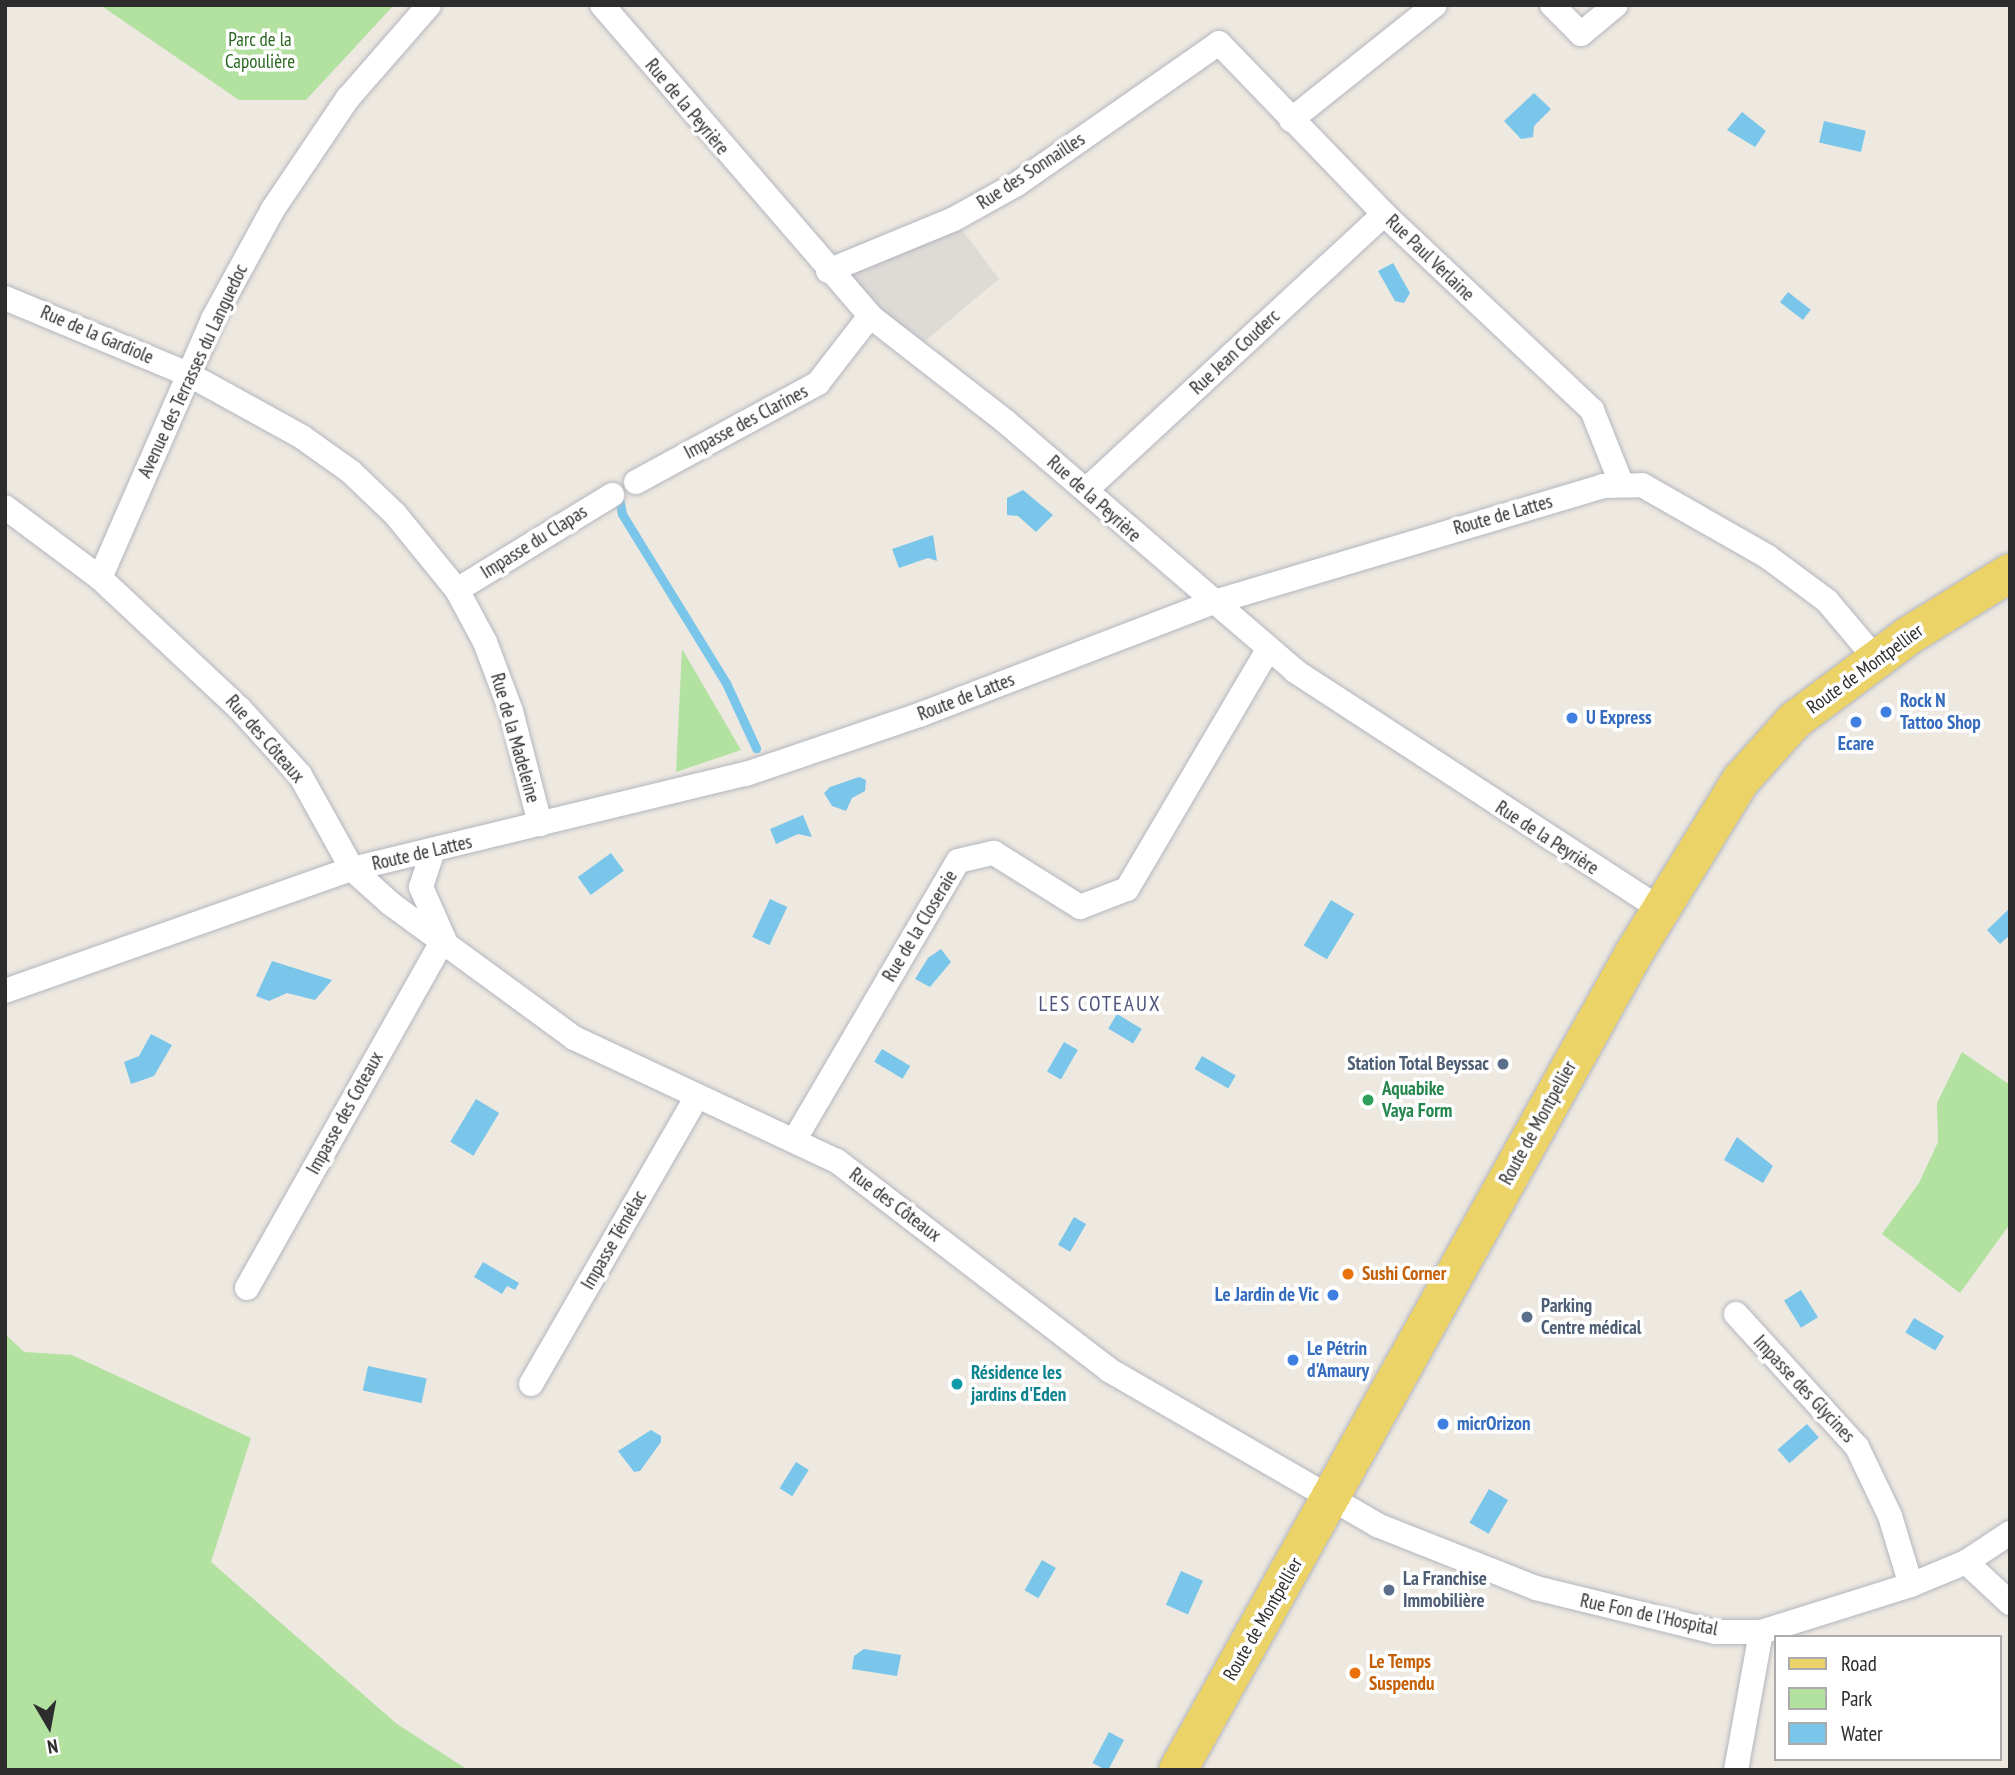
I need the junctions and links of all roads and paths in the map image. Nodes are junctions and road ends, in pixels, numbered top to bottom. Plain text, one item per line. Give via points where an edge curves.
1 (429, 5) edge
2 (602, 5) edge
3 (1435, 5) edge
4 (1552, 5) edge
5 (1616, 5) edge
6 (1219, 43) joint
7 (1291, 120) junction
8 (1384, 214) junction
9 (828, 271) junction
10 (5, 298) edge
11 (870, 316) junction
12 (188, 374) junction
13 (636, 482) dead end
14 (1621, 483) junction
15 (1086, 490) junction
16 (612, 495) dead end
17 (5, 507) edge
18 (2010, 573) edge
19 (100, 578) junction
20 (457, 590) junction
21 (1211, 603) junction
22 (1268, 650) junction
23 (1876, 659) junction
24 (540, 824) junction
25 (433, 850) junction
26 (352, 869) junction
27 (1660, 908) junction
28 (444, 939) junction
29 (5, 991) edge
30 (697, 1096) junction
31 (794, 1139) junction
32 (247, 1287) dead end
33 (1736, 1314) dead end
34 (531, 1384) dead end
35 (1331, 1500) junction
36 (2010, 1533) edge
37 (1966, 1562) junction
38 (1910, 1585) junction
39 (2010, 1603) edge
40 (1761, 1632) junction
41 (1739, 1768) edge
42 (1178, 1770) edge

1 - 12 street, Avenue des Terrasses du Languedoc via 348,98 272,209
2 - 9 street, Rue de la Peyrière
3 - 7 street
4 - 5 street via 1581,34
6 - 7 street, Rue Paul Verlaine
6 - 9 street, Rue des Sonnailles via 1017,184 954,219
7 - 8 street, Rue Paul Verlaine
8 - 14 street, Rue Paul Verlaine via 1592,410
8 - 15 street, Rue Jean Couderc
9 - 11 street, Rue de la Peyrière
10 - 12 street, Rue de la Gardiole
11 - 13 street, Impasse des Clarines via 818,383
11 - 15 street, Rue de la Peyrière
12 - 19 street, Avenue des Terrasses du Languedoc
12 - 20 street, Rue de la Madeleine via 302,437 351,472 395,514
14 - 21 street, Route de Lattes via 1341,561
14 - 23 street via 1642,485 1768,557 1827,601
15 - 21 street, Rue de la Peyrière
16 - 20 street, Impasse du Clapas
17 - 19 street, Rue des Côteaux
18 - 23 main road, Route de Montpellier
19 - 26 street, Rue des Côteaux via 168,637 300,775
20 - 24 street, Rue de la Madeleine via 485,642 512,710
21 - 22 street, Rue de la Peyrière
21 - 24 street, Route de Lattes via 922,714 746,774
22 - 27 street, Rue de la Peyrière
22 - 31 street, Rue de la Closeraie via 1127,889 1080,907 994,853 958,861
23 - 27 main road, Route de Montpellier via 1795,720 1741,780
24 - 25 street, Route de Lattes
25 - 26 street, Route de Lattes
25 - 28 street, Rue des Côteaux via 421,887
26 - 28 street, Rue des Côteaux via 391,904
26 - 29 street, Route de Lattes
27 - 35 main road, Route de Montpellier
28 - 30 street, Rue des Côteaux via 574,1038
28 - 32 street, Impasse des Coteaux
30 - 31 street, Rue des Côteaux
30 - 34 street, Impasse Témélac
31 - 35 street, Rue des Côteaux via 848,1169 1109,1370
33 - 38 street, Impasse des Glycines via 1857,1447 1890,1516
35 - 40 street, Rue Fon de l'Hospital via 1377,1525 1536,1588 1715,1632
35 - 42 main road, Route de Montpellier
36 - 37 street, Rue Fon de l'Hospital
37 - 38 street, Rue Fon de l'Hospital
37 - 39 street
38 - 40 street, Rue Fon de l'Hospital
40 - 41 street

